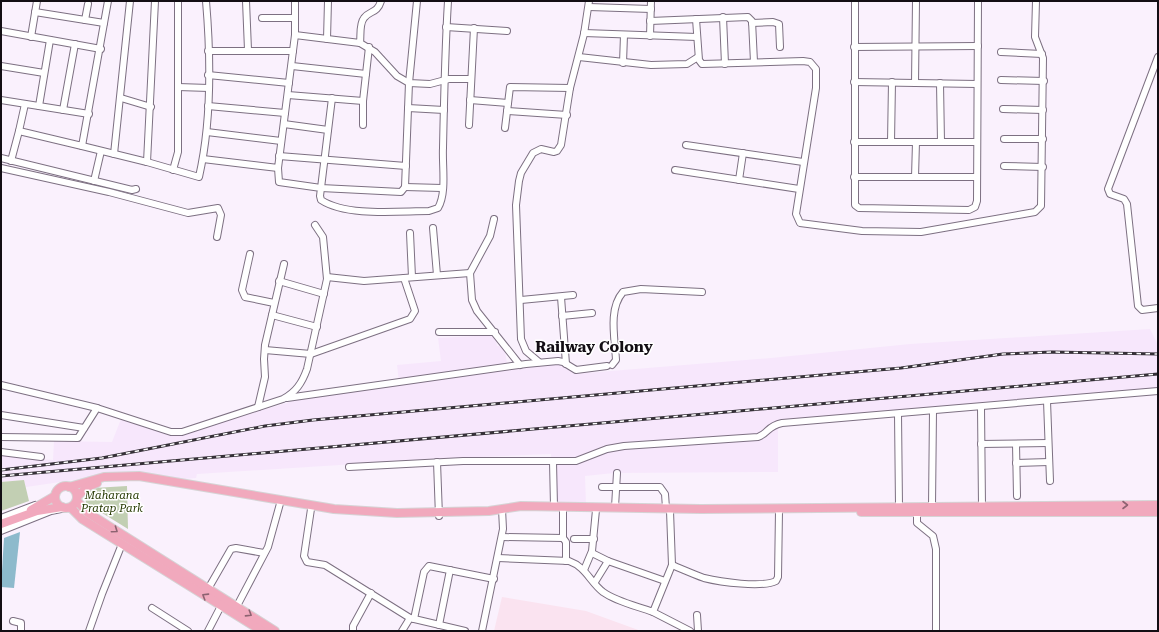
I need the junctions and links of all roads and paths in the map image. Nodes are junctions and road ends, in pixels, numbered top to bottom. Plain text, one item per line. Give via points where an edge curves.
1 (37, 1) edge
2 (108, 1) edge
3 (130, 1) edge
4 (155, 1) edge
5 (178, 1) edge
6 (206, 1) edge
7 (246, 1) edge
8 (295, 1) edge
9 (328, 1) edge
10 (382, 1) edge
11 (417, 1) edge
12 (448, 1) edge
13 (651, 1) edge
14 (855, 1) edge
15 (916, 1) edge
16 (978, 1) edge
17 (1036, 1) edge
18 (88, 4) dead end
19 (589, 4) edge
20 (651, 10) junction
21 (35, 12) junction
22 (723, 17) junction
23 (262, 18) dead end
24 (295, 18) junction
25 (696, 18) junction
26 (85, 20) junction
27 (650, 21) junction
28 (104, 23) junction
29 (752, 23) junction
30 (446, 27) junction
31 (474, 28) junction
32 (1, 31) edge
33 (507, 31) dead end
34 (584, 33) junction
35 (295, 35) junction
36 (624, 35) junction
37 (32, 36) junction
38 (650, 36) junction
39 (697, 37) junction
40 (327, 39) junction
41 (50, 40) junction
42 (360, 43) junction
43 (75, 44) junction
44 (915, 46) junction
45 (978, 46) junction
46 (369, 47) junction
47 (780, 47) dead end
48 (854, 47) junction
49 (101, 49) junction
50 (248, 50) junction
51 (208, 51) junction
52 (293, 51) junction
53 (1001, 52) dead end
54 (1042, 54) junction
55 (579, 57) junction
56 (698, 57) junction
57 (1158, 57) edge
58 (754, 62) junction
59 (623, 63) junction
60 (725, 64) junction
61 (1, 66) edge
62 (292, 66) junction
63 (44, 73) junction
64 (208, 74) junction
65 (366, 74) junction
66 (471, 79) junction
67 (444, 80) junction
68 (1001, 80) dead end
69 (1044, 81) junction
70 (854, 82) junction
71 (892, 82) junction
72 (915, 82) junction
73 (289, 83) junction
74 (410, 83) junction
75 (940, 83) junction
76 (977, 84) junction
77 (178, 87) junction
78 (209, 88) junction
79 (570, 88) junction
80 (288, 94) junction
81 (121, 98) junction
82 (332, 98) junction
83 (1, 100) edge
84 (470, 100) junction
85 (363, 101) junction
86 (508, 103) junction
87 (25, 104) junction
88 (39, 106) junction
89 (208, 106) junction
90 (151, 107) junction
91 (408, 108) junction
92 (1002, 109) dead end
93 (63, 110) junction
94 (444, 110) junction
95 (1043, 110) junction
96 (507, 111) junction
97 (285, 113) junction
98 (89, 114) junction
99 (567, 115) junction
100 (284, 124) junction
101 (363, 125) dead end
102 (469, 125) dead end
103 (505, 128) dead end
104 (328, 130) junction
105 (19, 131) junction
106 (207, 132) junction
107 (1004, 139) dead end
108 (1043, 140) junction
109 (281, 141) junction
110 (854, 142) junction
111 (891, 142) junction
112 (916, 142) junction
113 (941, 142) junction
114 (977, 142) junction
115 (686, 145) dead end
116 (82, 146) junction
117 (101, 151) junction
118 (743, 153) junction
119 (114, 154) junction
120 (279, 156) junction
121 (1, 158) edge
122 (203, 159) junction
123 (325, 160) junction
124 (11, 161) junction
125 (147, 162) junction
126 (803, 162) junction
127 (406, 166) junction
128 (1004, 166) dead end
129 (1043, 166) junction
130 (1, 168) edge
131 (278, 168) junction
132 (173, 170) junction
133 (675, 170) dead end
134 (854, 177) junction
135 (915, 177) junction
136 (977, 177) junction
137 (739, 180) junction
138 (94, 181) junction
139 (405, 187) junction
140 (321, 188) junction
141 (442, 188) junction
142 (136, 189) dead end
143 (799, 189) junction
144 (494, 219) dead end
145 (316, 225) dead end
146 (433, 228) dead end
147 (410, 233) dead end
148 (217, 237) dead end
149 (250, 254) dead end
150 (284, 264) dead end
151 (470, 273) junction
152 (437, 275) junction
153 (327, 277) junction
154 (412, 277) junction
155 (404, 278) junction
156 (279, 281) junction
157 (702, 292) dead end
158 (324, 294) junction
159 (573, 295) dead end
160 (561, 297) junction
161 (521, 300) junction
162 (274, 303) junction
163 (1158, 308) edge
164 (592, 313) dead end
165 (272, 315) junction
166 (562, 316) junction
167 (317, 327) junction
168 (439, 332) dead end
169 (495, 332) junction
170 (265, 350) junction
171 (311, 354) junction
172 (539, 362) junction
173 (566, 364) junction
174 (520, 365) junction
175 (1, 385) edge
176 (1158, 391) edge
177 (283, 399) junction
178 (1047, 401) junction
179 (258, 407) junction
180 (97, 408) junction
181 (981, 408) junction
182 (933, 411) junction
183 (898, 414) junction
184 (1, 415) edge
185 (84, 428) junction
186 (1, 437) edge
187 (981, 444) junction
188 (1016, 444) junction
189 (1048, 444) junction
190 (1, 452) edge
191 (41, 457) dead end
192 (437, 462) junction
193 (553, 462) junction
194 (1049, 462) junction
195 (1016, 463) junction
196 (349, 467) dead end
197 (617, 473) dead end
198 (1050, 481) dead end
199 (69, 486) junction
200 (602, 487) dead end
201 (616, 487) junction
202 (56, 494) junction
203 (1017, 496) dead end
204 (77, 499) junction
205 (281, 502) junction
206 (1158, 504) edge
207 (554, 506) junction
208 (899, 506) junction
209 (932, 506) junction
210 (982, 506) junction
211 (615, 507) junction
212 (66, 508) junction
213 (311, 509) junction
214 (917, 509) junction
215 (563, 510) junction
216 (596, 510) junction
217 (668, 510) junction
218 (502, 511) junction
219 (779, 511) junction
220 (1158, 512) edge
221 (439, 514) junction
222 (18, 517) junction
223 (1, 518) edge
224 (1, 524) edge
225 (1, 530) edge
226 (502, 537) junction
227 (563, 538) junction
228 (574, 539) dead end
229 (594, 539) junction
230 (122, 544) junction
231 (264, 553) junction
232 (592, 553) junction
233 (498, 558) junction
234 (566, 561) junction
235 (608, 561) junction
236 (672, 565) junction
237 (450, 570) junction
238 (584, 570) junction
239 (494, 579) junction
240 (665, 581) junction
241 (595, 582) junction
242 (208, 589) junction
243 (371, 593) junction
244 (221, 606) junction
245 (237, 606) junction
246 (152, 608) dead end
247 (653, 612) junction
248 (697, 615) dead end
249 (412, 618) junction
250 (13, 621) dead end
251 (677, 623) junction
252 (439, 625) junction
253 (21, 631) edge
254 (89, 631) edge
255 (188, 631) edge
256 (208, 631) edge
257 (262, 631) edge
258 (275, 631) edge
259 (353, 631) edge
260 (402, 631) edge
261 (465, 631) edge
262 (482, 631) edge
263 (674, 631) edge
264 (690, 631) edge
265 (698, 631) edge
266 (936, 631) edge

1 - 21 street
2 - 28 street
3 - 81 street
4 - 90 street
5 - 77 street
6 - 51 street
7 - 50 street
8 - 24 street
9 - 40 street
10 - 42 street via 376,11 362,19
11 - 74 street
12 - 30 street
13 - 20 street
14 - 48 street
15 - 44 street
16 - 45 street
17 - 54 street via 1035,37
18 - 26 street
19 - 20 street
19 - 34 street
20 - 27 street
21 - 26 street
21 - 37 street
22 - 25 street
22 - 29 street via 745,16 751,18
22 - 60 street
23 - 24 street
24 - 35 street
25 - 27 street
25 - 39 street
26 - 28 street
27 - 38 street
28 - 49 street
29 - 47 street via 779,24
29 - 58 street
30 - 31 street
30 - 67 street
31 - 33 street
31 - 66 street
32 - 37 street
34 - 36 street
34 - 55 street
35 - 40 street
35 - 52 street
36 - 38 street
36 - 59 street
37 - 41 street
38 - 39 street
39 - 56 street
40 - 42 street
41 - 43 street
41 - 63 street
42 - 46 street
43 - 49 street
43 - 93 street
44 - 45 street
44 - 48 street
44 - 72 street
45 - 76 street
46 - 65 street
46 - 74 street via 397,76
48 - 70 street
49 - 98 street
50 - 51 street
50 - 52 street
51 - 64 street
52 - 62 street
53 - 54 street
54 - 69 street
55 - 59 street
55 - 79 street
56 - 59 street via 680,65
56 - 60 street via 702,64
57 - 163 street via 1108,189 1110,194 1124,199 1130,213 1138,306 1142,310
58 - 60 street
58 - 126 street via 803,61 810,62 816,69 816,88
61 - 63 street
62 - 65 street
62 - 73 street
63 - 88 street
64 - 73 street
64 - 78 street
65 - 85 street
66 - 67 street
66 - 84 street
67 - 74 street via 430,84
67 - 94 street
68 - 69 street
69 - 95 street
70 - 71 street
70 - 110 street
71 - 72 street
71 - 111 street
72 - 75 street
73 - 80 street
74 - 91 street
75 - 76 street
75 - 113 street
76 - 114 street
77 - 78 street
77 - 132 street via 178,152
78 - 89 street
79 - 86 street via 512,86 509,89
79 - 99 street
80 - 82 street
80 - 97 street
81 - 90 street
81 - 119 street
82 - 85 street
82 - 104 street
83 - 87 street
84 - 86 street
84 - 102 street
85 - 101 street
86 - 96 street
87 - 88 street
87 - 105 street
88 - 93 street
89 - 97 street
89 - 106 street
90 - 125 street
91 - 94 street
91 - 127 street
92 - 95 street
93 - 98 street
94 - 141 street
95 - 108 street
96 - 99 street
96 - 103 street
97 - 100 street
98 - 116 street
99 - 161 street via 559,149 554,152 536,150 520,177 516,205
100 - 104 street
100 - 109 street
104 - 123 street
105 - 116 street
105 - 124 street
106 - 109 street
106 - 122 street
107 - 108 street
108 - 129 street
109 - 120 street
110 - 111 street
110 - 134 street
111 - 112 street
112 - 113 street
112 - 135 street
113 - 114 street
114 - 136 street
115 - 118 street
116 - 117 street
117 - 119 street
117 - 138 street
118 - 126 street
118 - 137 street
119 - 125 street
120 - 123 street
120 - 131 street
121 - 124 street
122 - 131 street
122 - 132 street via 199,177
123 - 127 street
123 - 140 street
124 - 138 street
125 - 132 street
126 - 143 street
127 - 139 street
128 - 129 street
129 - 143 street via 1041,206 1035,212 921,232 862,231 800,223 796,214
130 - 148 street via 188,213 218,208 221,215
131 - 140 street via 278,181 282,184
133 - 137 street
134 - 135 street
134 - 136 street via 856,208 969,210 975,207
135 - 136 street
137 - 143 street
138 - 142 street
139 - 140 street via 397,193
139 - 141 street
140 - 141 street via 321,200 352,210 429,211 439,207
144 - 151 street via 490,236
145 - 153 street via 323,238
146 - 152 street
147 - 154 street
149 - 162 street via 243,294 245,297
150 - 156 street
151 - 152 street
151 - 169 street via 473,304
152 - 154 street
153 - 155 street via 364,281
153 - 158 street
154 - 155 street
155 - 171 street via 414,307 413,316
156 - 158 street
156 - 162 street
157 - 173 street via 641,289 623,292 616,301 615,310 616,360 610,365 576,370
158 - 167 street
159 - 160 street
160 - 161 street
160 - 166 street
161 - 172 street via 522,343 526,351
162 - 165 street
164 - 166 street
165 - 167 street
165 - 170 street
166 - 173 street
167 - 171 street
168 - 169 street
169 - 174 street
170 - 171 street
170 - 179 street via 265,378
171 - 177 street via 303,380 291,395
172 - 173 street via 558,361
172 - 174 street
174 - 177 street
175 - 180 street
176 - 178 street
177 - 179 street
178 - 181 street
178 - 189 street
179 - 180 street via 176,432
180 - 185 street
181 - 182 street
181 - 187 street
182 - 183 street
182 - 209 street
183 - 193 street via 782,423 772,426 764,435 758,437 624,446 607,449 584,459
183 - 208 street
184 - 185 street
185 - 186 street via 78,438
187 - 188 street
187 - 210 street
188 - 189 street
188 - 195 street
189 - 194 street
190 - 191 street
192 - 193 street
192 - 196 street
192 - 221 street
193 - 207 street
194 - 195 street
194 - 198 street
195 - 203 street
197 - 201 street
199 - 202 main road via 60,488
199 - 204 main road
199 - 205 main road via 94,479 126,476
200 - 201 street
201 - 211 street
201 - 217 street via 662,488
202 - 212 main road via 56,500
202 - 222 main road
202 - 223 street
204 - 205 main road via 94,484 132,481
204 - 212 main road
204 -> 242 main road via 88,513
205 - 213 main road
205 - 221 main road via 350,511
205 - 231 street via 273,533
210 -> 206 main road
207 - 211 main road
207 - 218 main road via 521,506
208 - 214 main road
208 - 217 main road
209 - 210 main road
209 - 214 main road
211 - 217 main road
212 - 222 main road via 37,511
212 - 225 street
212 - 230 main road
213 - 221 main road via 366,516
213 - 243 street via 304,556 306,561 325,565
214 - 219 main road
214 - 220 main road
214 - 266 street via 918,526 935,540
215 - 216 main road
215 - 218 main road
215 - 227 street
216 - 217 main road
216 - 229 street
217 - 219 main road
217 - 236 street
218 - 221 main road
218 - 226 street
219 - 236 street via 778,577 773,583 755,585 706,578
222 - 224 main road
226 - 227 street
226 - 233 street
227 - 234 street via 566,542
228 - 229 street
229 - 232 street
244 -> 230 main road
230 - 254 street
231 - 242 street via 231,549
231 - 245 street
232 - 235 street
232 - 238 street
233 - 234 street
233 - 239 street
234 - 238 street
235 - 240 street
235 - 241 street
236 - 240 street
237 - 239 street
237 - 249 street via 432,566 425,569
237 - 252 street
238 - 241 street
239 - 262 street
240 - 247 street
241 - 247 street via 602,591 611,596
242 - 245 main road
243 - 249 street
243 - 259 street via 353,626
244 - 256 street
244 - 257 main road
245 -> 258 main road
246 - 255 street
247 - 251 street
248 - 265 street
249 - 252 street
249 - 260 street
250 - 253 street via 21,623
251 - 263 street
251 - 264 street
252 - 261 street

